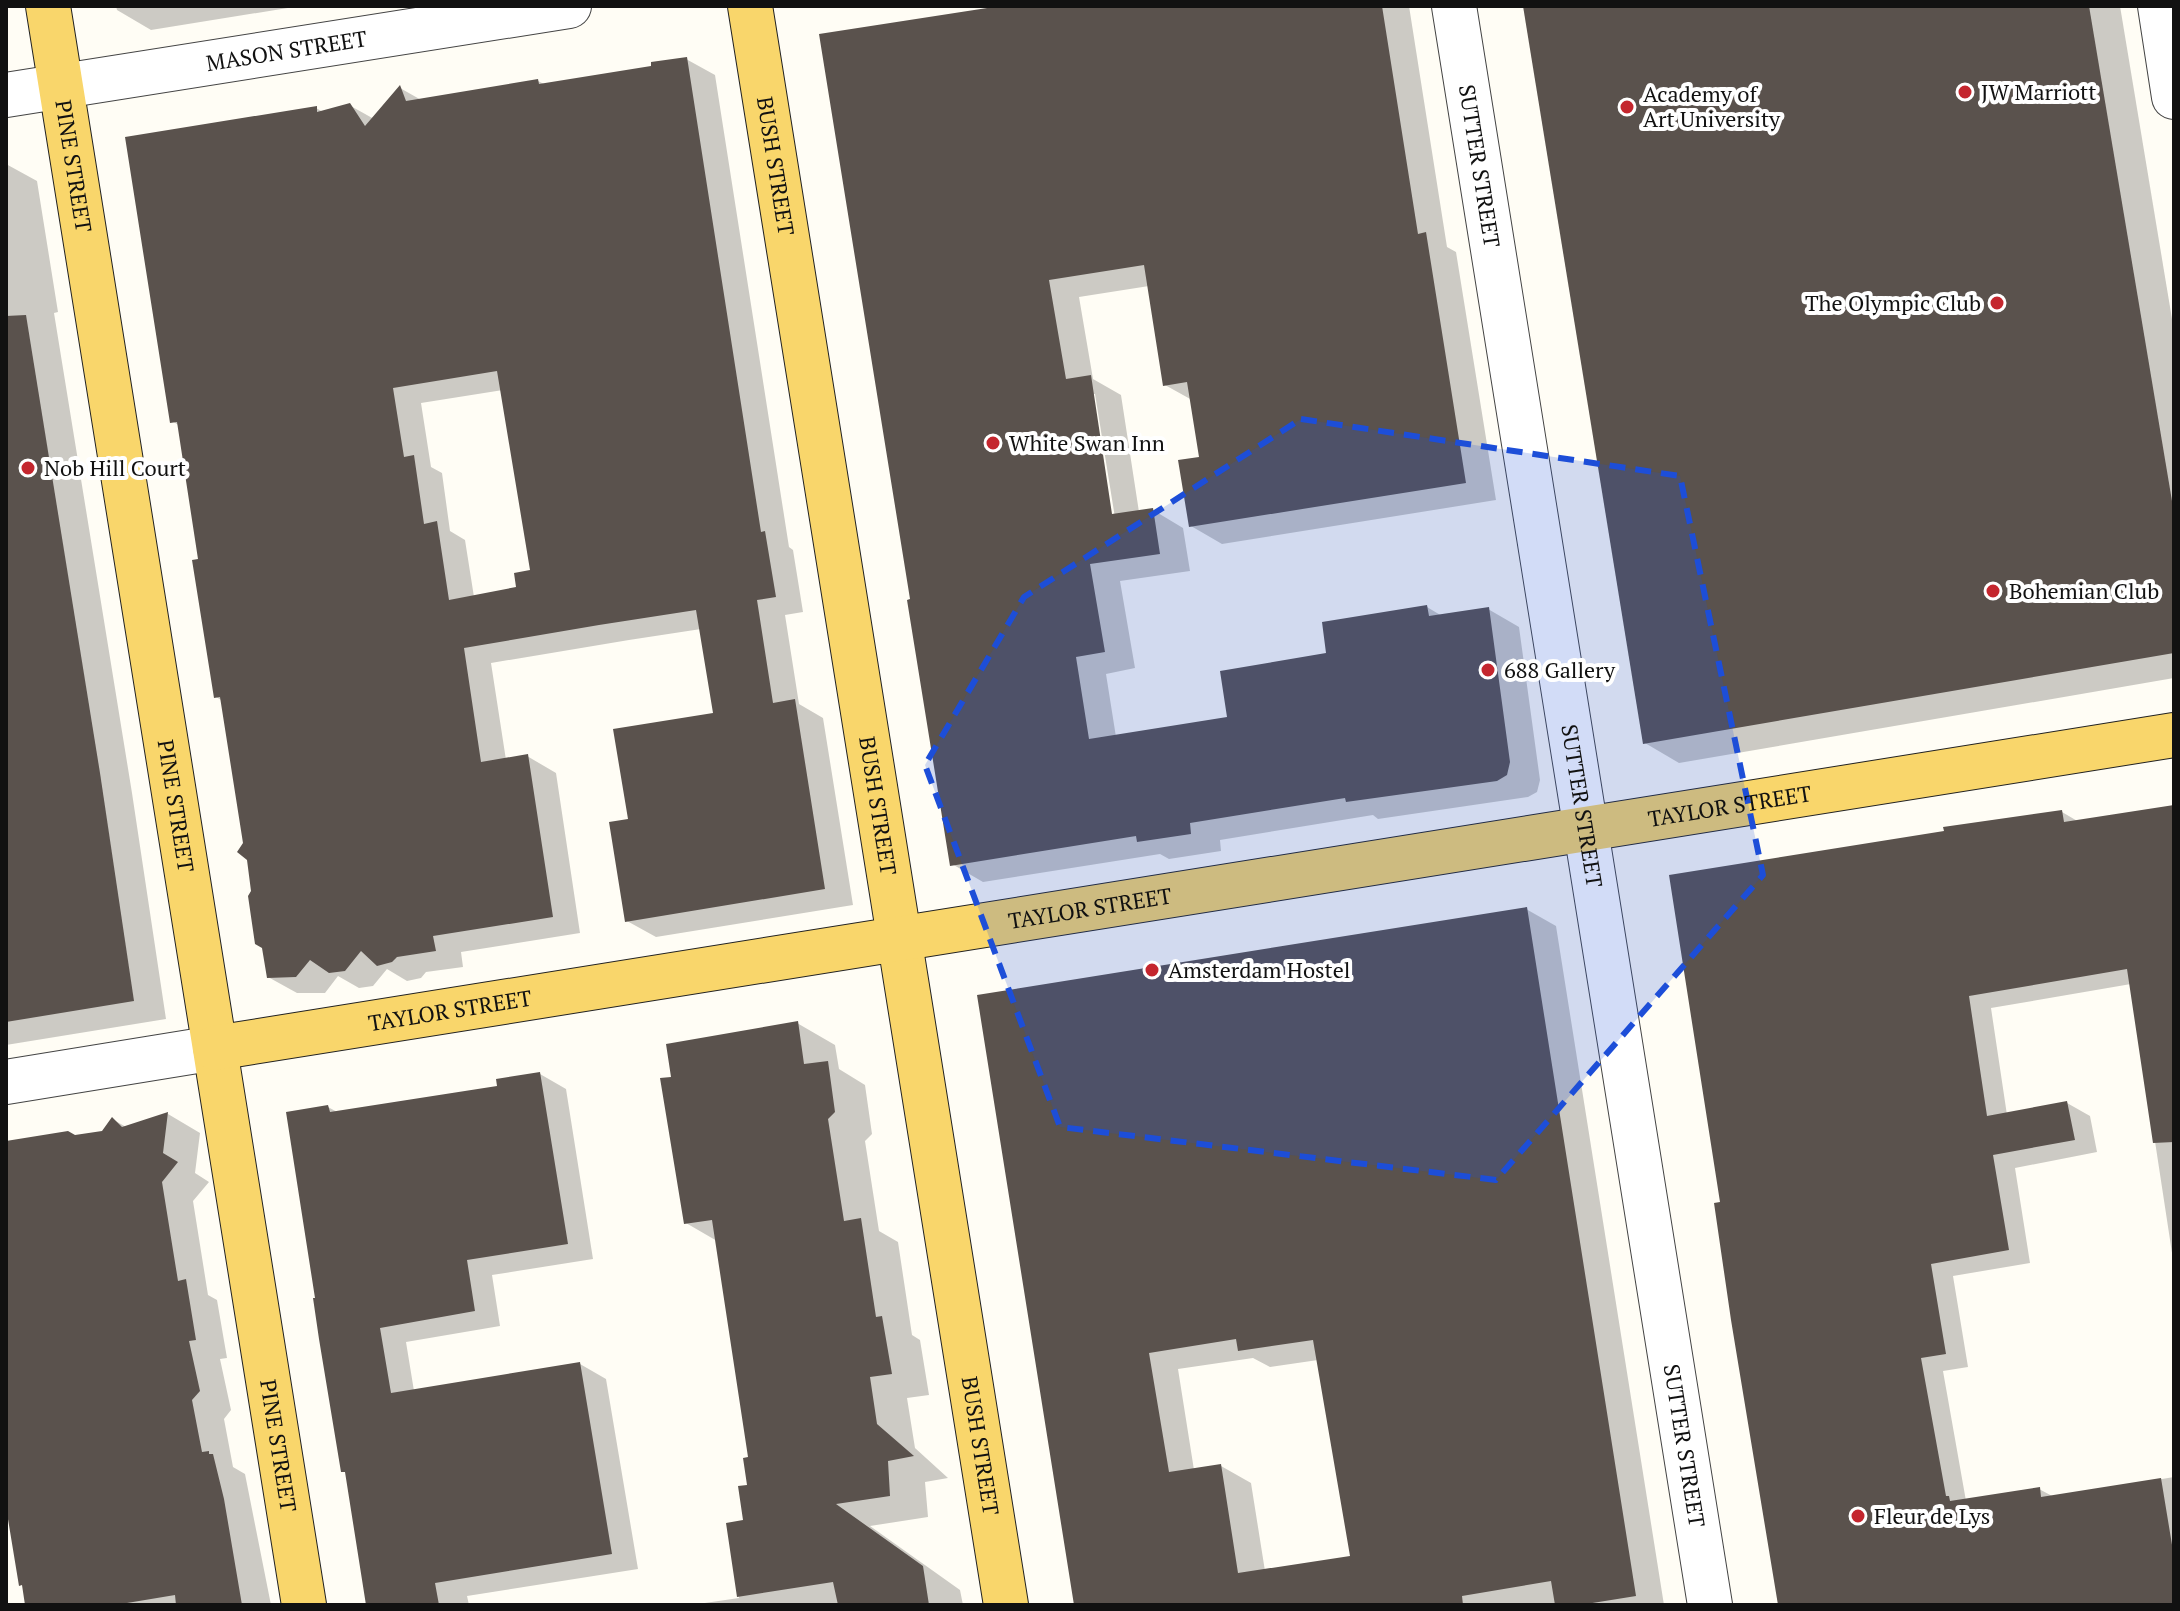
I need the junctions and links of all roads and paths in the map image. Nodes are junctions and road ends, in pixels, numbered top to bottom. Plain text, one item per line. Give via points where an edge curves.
1 (48, 6) edge
2 (569, 6) edge
3 (750, 6) edge
4 (1454, 6) edge
5 (2160, 6) edge
6 (61, 86) junction
7 (6, 95) edge
8 (2174, 97) edge
9 (2174, 735) edge
10 (1586, 830) junction
11 (899, 939) junction
12 (215, 1048) junction
13 (6, 1082) edge
14 (304, 1605) edge
15 (1006, 1605) edge
16 (1710, 1605) edge

1 - 6 main road, PINE STREET
2 - 6 street, MASON STREET
3 - 11 main road, BUSH STREET
4 - 10 street, SUTTER STREET
5 - 8 street
6 - 7 street, MASON STREET
6 - 12 main road, PINE STREET
9 - 10 main road, TAYLOR STREET
10 - 11 main road, TAYLOR STREET
10 - 16 street, SUTTER STREET
11 - 12 main road, TAYLOR STREET
11 - 15 main road, BUSH STREET
12 - 13 street, TAYLOR STREET
12 - 14 main road, PINE STREET

